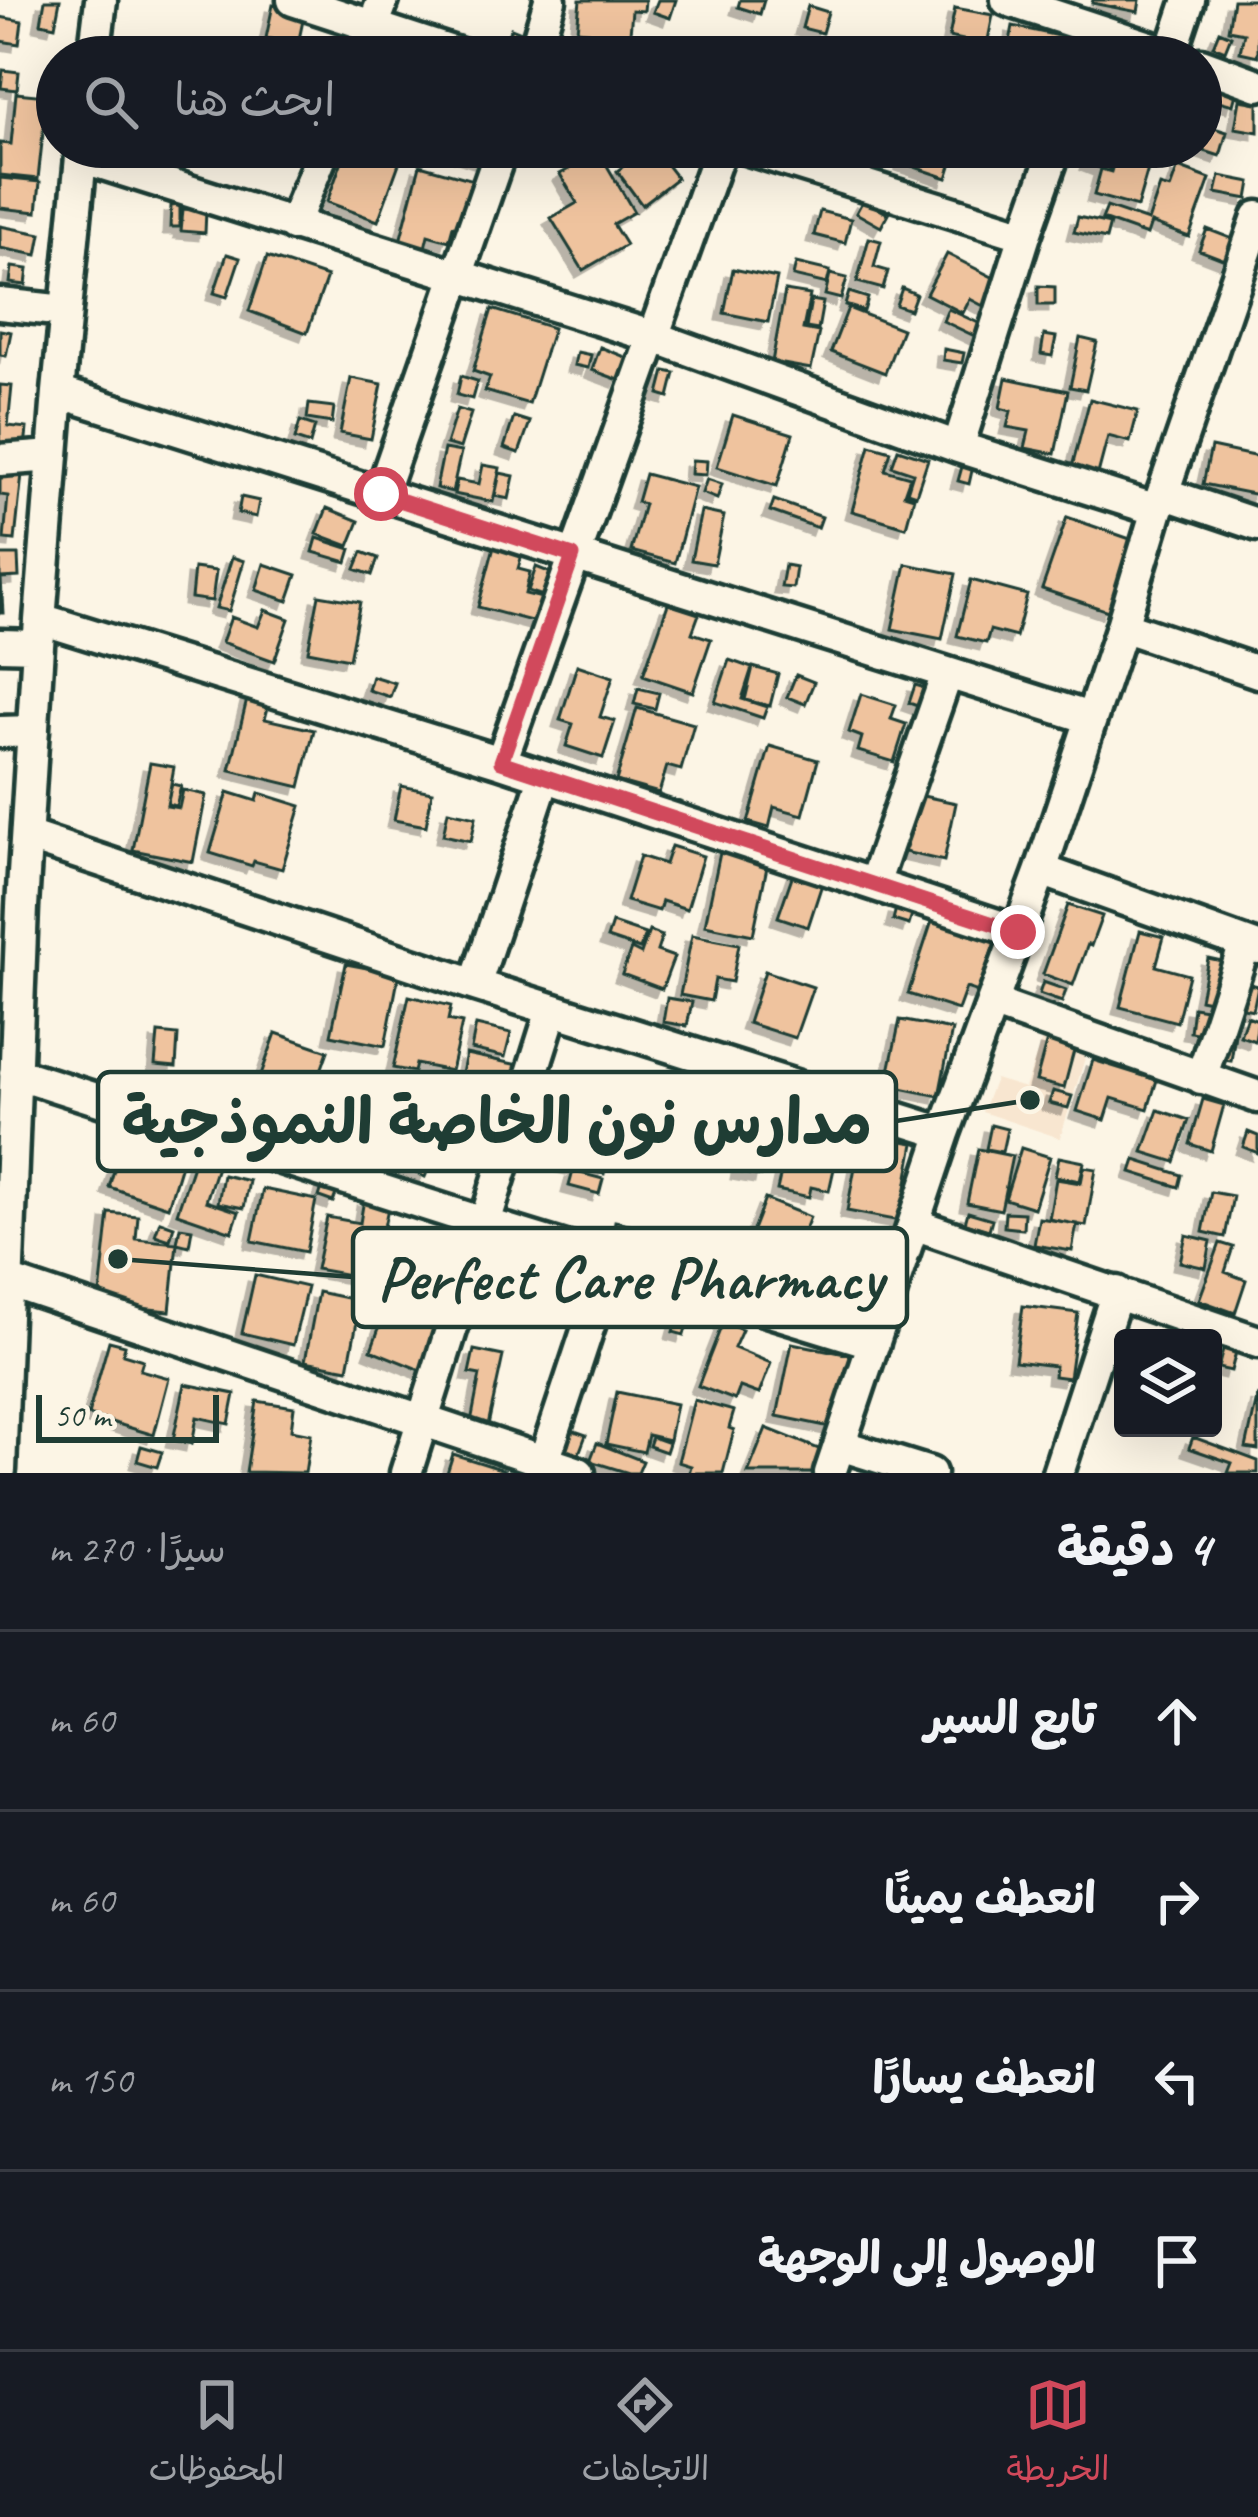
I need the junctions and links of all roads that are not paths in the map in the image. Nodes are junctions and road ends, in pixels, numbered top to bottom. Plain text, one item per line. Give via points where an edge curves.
1 (101, 0) edge
2 (293, 0) edge
3 (550, 0) edge
4 (1007, 0) edge
5 (1189, 0) edge
6 (378, 14) edge
7 (97, 36) edge
8 (423, 36) edge
9 (539, 36) edge
10 (1078, 36) edge
11 (1180, 36) edge
12 (1222, 72) edge
13 (1258, 85) edge
14 (79, 168) edge
15 (127, 168) edge
16 (316, 168) edge
17 (495, 168) edge
18 (714, 168) edge
19 (810, 168) edge
20 (1049, 168) edge
21 (1258, 217) edge
22 (293, 225) junction
23 (1025, 235) junction
24 (458, 277) junction
25 (1246, 293) edge
26 (0, 304) edge
27 (65, 311) junction
28 (654, 337) junction
29 (58, 392) junction
30 (958, 446) junction
31 (53, 456) junction
32 (0, 460) edge
33 (381, 494) junction
34 (1160, 501) junction
35 (1258, 524) edge
36 (573, 556) junction
37 (1122, 626) junction
38 (40, 632) junction
39 (0, 645) edge
40 (1258, 672) edge
41 (947, 674) junction
42 (1090, 718) junction
43 (33, 731) junction
44 (0, 732) edge
45 (501, 762) junction
46 (544, 778) junction
47 (27, 836) junction
48 (1041, 870) junction
49 (874, 884) junction
50 (11, 908) edge
51 (1018, 932) junction
52 (1251, 946) edge
53 (475, 985) junction
54 (992, 1004) junction
55 (552, 1010) junction
56 (15, 1073) junction
57 (1201, 1078) junction
58 (1258, 1097) edge
59 (944, 1132) junction
60 (6, 1187) edge
61 (484, 1223) junction
62 (914, 1224) junction
63 (610, 1262) junction
64 (8, 1282) junction
65 (1117, 1292) junction
66 (1258, 1342) edge
67 (874, 1343) junction
68 (3, 1355) edge
69 (423, 1421) junction
70 (1, 1457) edge
71 (835, 1459) edge
72 (544, 1461) junction
73 (406, 1473) edge
74 (579, 1473) edge
75 (930, 1473) edge
76 (1058, 1473) edge

1 - 7 street
2 - 6 street
3 - 9 street
4 - 10 street
5 - 11 street
6 - 8 street
12 - 13 street
14 - 27 street
15 - 22 street
16 - 22 street
17 - 24 street
18 - 28 street
19 - 23 street
20 - 23 street
21 - 25 street
22 - 24 street
23 - 30 street
24 - 28 street
24 - 33 street
25 - 34 street
26 - 27 street
27 - 29 street
28 - 30 street
28 - 36 street
29 - 31 street
29 - 33 street
30 - 34 street
31 - 32 street
31 - 38 street
33 - 36 street
34 - 35 street
34 - 37 street
36 - 41 street
36 - 45 street
37 - 40 street
37 - 42 street
38 - 39 street
38 - 43 street
38 - 45 street
41 - 42 street
41 - 49 street
42 - 48 street
43 - 44 street
43 - 47 street
45 - 46 street
46 - 49 street
46 - 53 street
47 - 50 street
47 - 53 street
48 - 51 street
48 - 52 street
49 - 51 street
50 - 56 street
51 - 54 street
52 - 57 street
53 - 55 street
54 - 57 street
54 - 59 street
55 - 59 street
55 - 61 street
56 - 60 street
56 - 61 street
57 - 58 street
59 - 62 street
60 - 64 street
61 - 63 street
61 - 69 street
62 - 65 street
62 - 67 street
63 - 67 street
63 - 72 street
64 - 68 street
64 - 69 street
65 - 66 street
65 - 76 street
67 - 71 street
68 - 70 street
69 - 72 street
69 - 73 street
71 - 75 street
72 - 74 street

